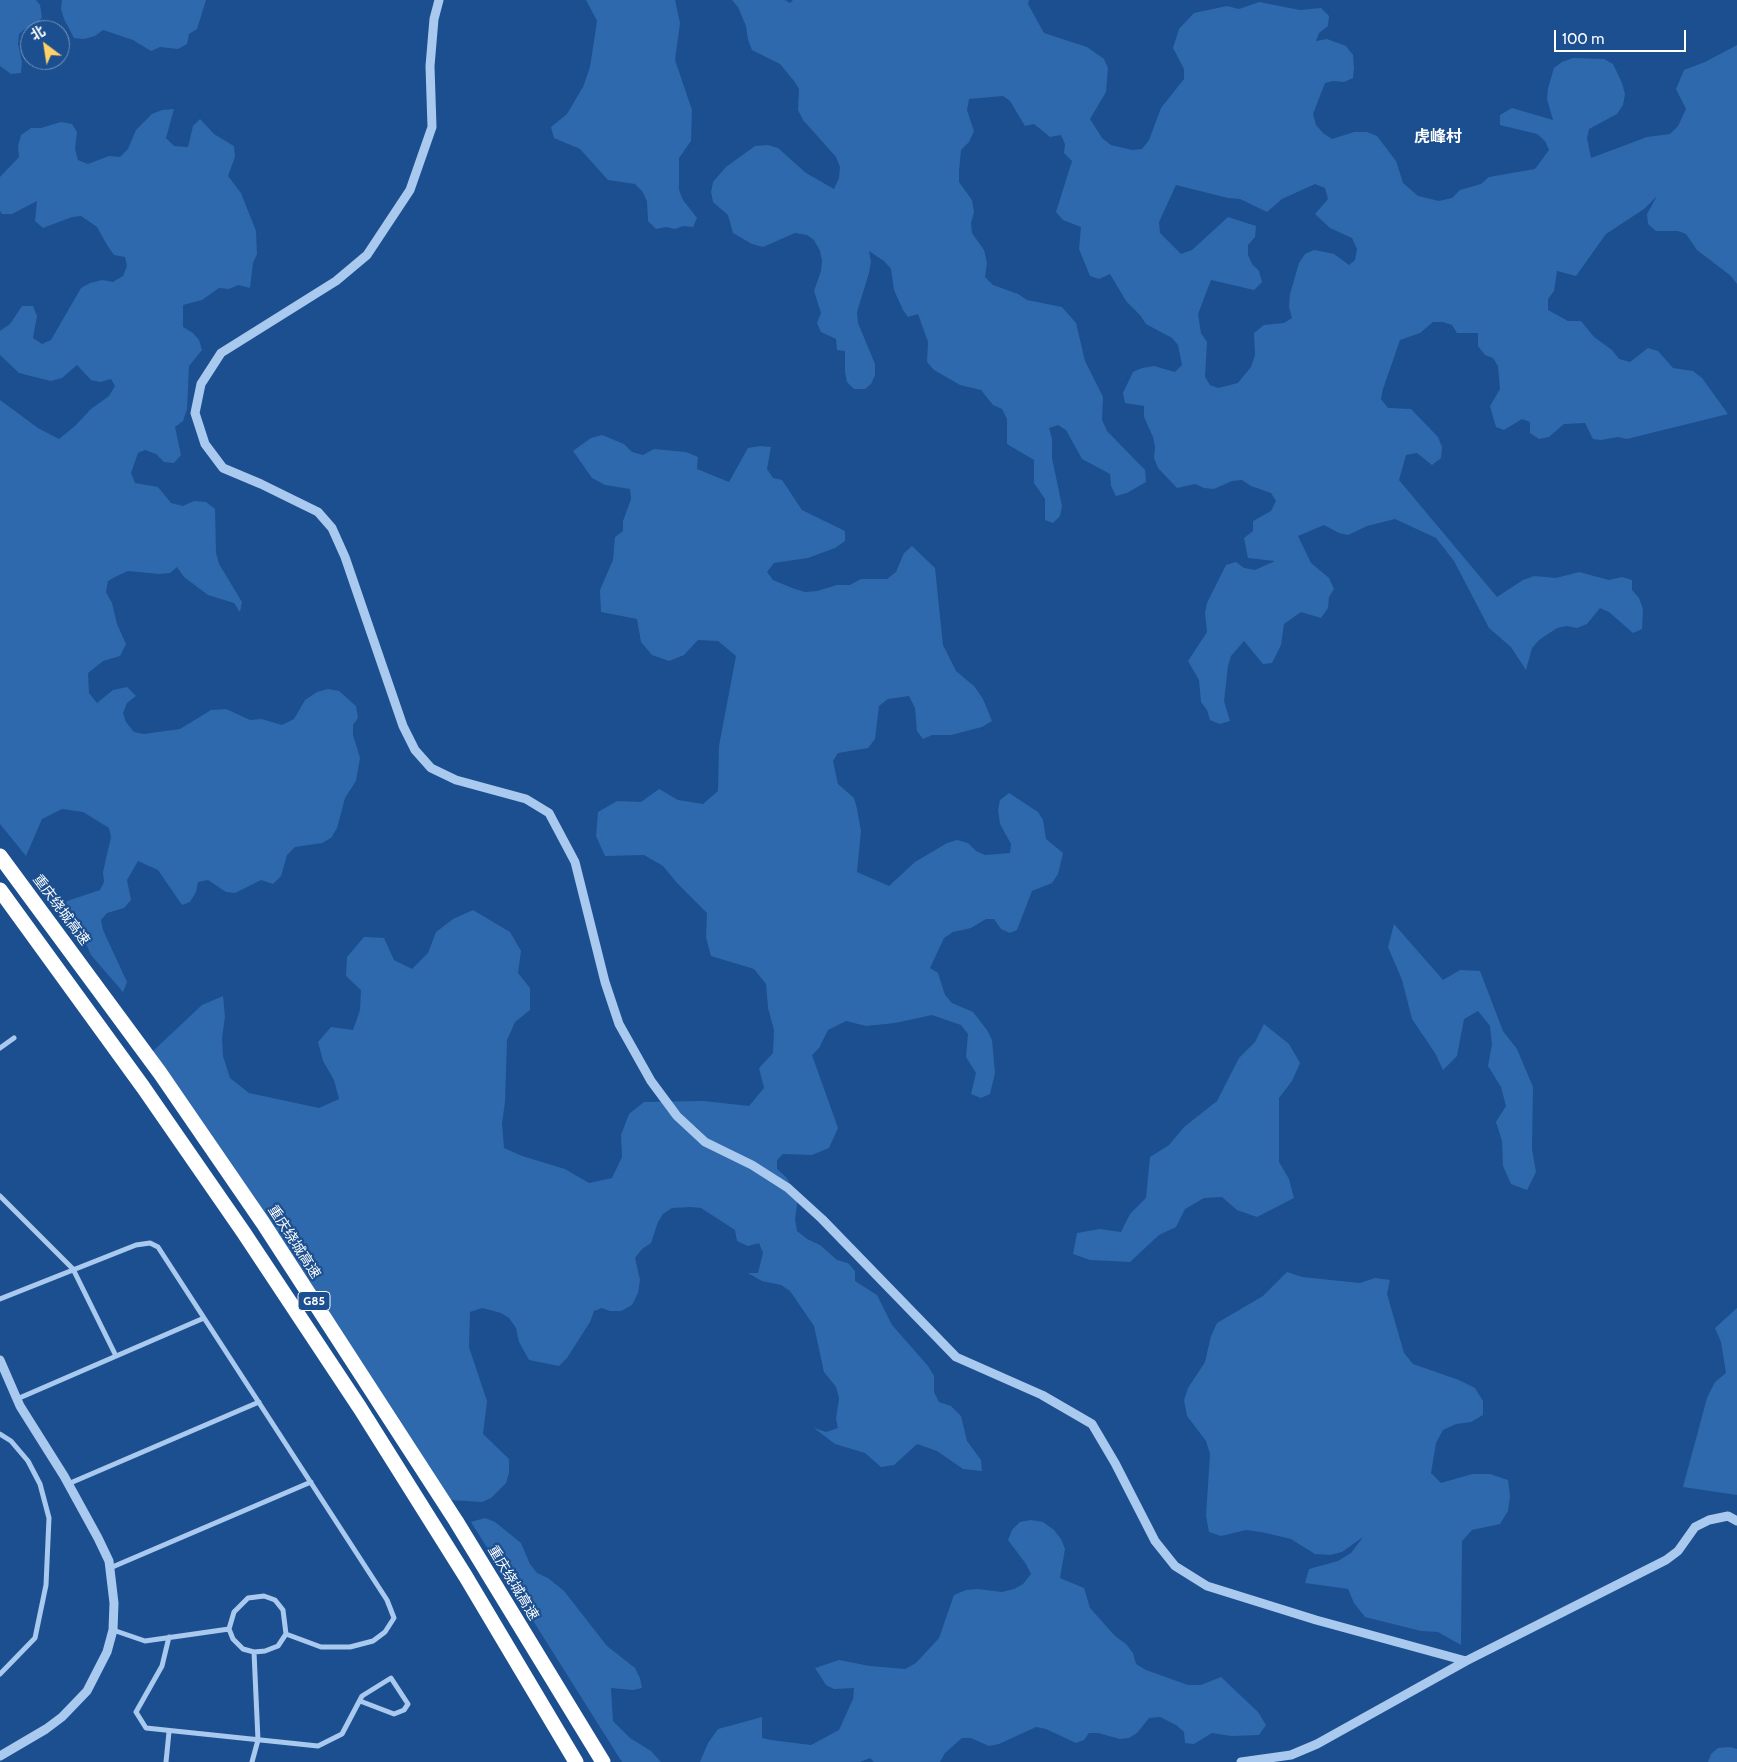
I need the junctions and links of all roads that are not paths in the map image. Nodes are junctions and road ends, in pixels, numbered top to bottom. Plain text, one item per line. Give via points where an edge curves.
1 (439, 0) edge
2 (0, 856) edge
3 (0, 890) edge
4 (14, 1038) dead end
5 (0, 1048) edge
6 (0, 1196) edge
7 (73, 1270) junction
8 (0, 1299) edge
9 (204, 1318) junction
10 (116, 1356) junction
11 (0, 1360) edge
12 (17, 1399) junction
13 (259, 1402) junction
14 (0, 1434) edge
15 (311, 1482) junction
16 (68, 1484) junction
17 (1737, 1521) edge
18 (110, 1568) junction
19 (229, 1629) junction
20 (113, 1630) junction
21 (286, 1634) junction
22 (169, 1637) junction
23 (254, 1652) junction
24 (1466, 1661) junction
25 (0, 1674) edge
26 (360, 1701) junction
27 (169, 1732) junction
28 (258, 1740) junction
29 (0, 1756) edge
30 (166, 1762) edge
31 (252, 1762) edge
32 (576, 1762) edge
33 (603, 1762) edge
34 (1241, 1762) edge

1 - 24 street via 430,66 432,127 410,190 367,256 336,281 221,353 201,384 195,414 205,444 223,468 318,512 332,528 346,558 414,750 431,768 456,780 526,799 549,813 575,862 605,982 619,1024 651,1081 677,1116 705,1142 752,1165 788,1188 956,1357 1042,1395 1092,1424 1155,1541 1175,1566 1208,1586 1316,1620
2 - 33 highway, 重庆绕城高速 / G85 via 160,1073 268,1231 451,1513
3 - 32 highway, G85 via 143,1087 338,1375 466,1577
4 - 5 street
6 - 7 street
7 - 8 street
7 - 9 street via 136,1245 150,1243 158,1247
7 - 10 street
9 - 10 street
9 - 13 street
10 - 12 street
11 - 12 street
12 - 16 street
13 - 15 street
13 - 16 street
14 - 25 street via 11,1441 28,1461 40,1484 49,1518 46,1584 35,1638
15 - 18 street
15 - 21 street via 387,1600 394,1618 385,1632 373,1641 350,1647 321,1647
16 - 18 street via 98,1538
17 - 24 street via 1728,1516 1695,1527 1678,1551 1666,1560
18 - 20 street
19 - 21 street via 234,1612 242,1603 248,1598 264,1596 275,1600 283,1610
19 - 22 street
19 - 23 street via 243,1649
20 - 22 street via 145,1641
20 - 29 street via 108,1652 80,1698 46,1730
21 - 23 street via 278,1646
22 - 27 street via 162,1666 136,1712 146,1728
23 - 28 street
24 - 34 street via 1317,1744 1291,1755
26 - 26 street via 362,1696 391,1678 408,1704 404,1710 394,1714
26 - 28 street via 342,1734 318,1746
27 - 28 street
27 - 30 street
28 - 31 street

